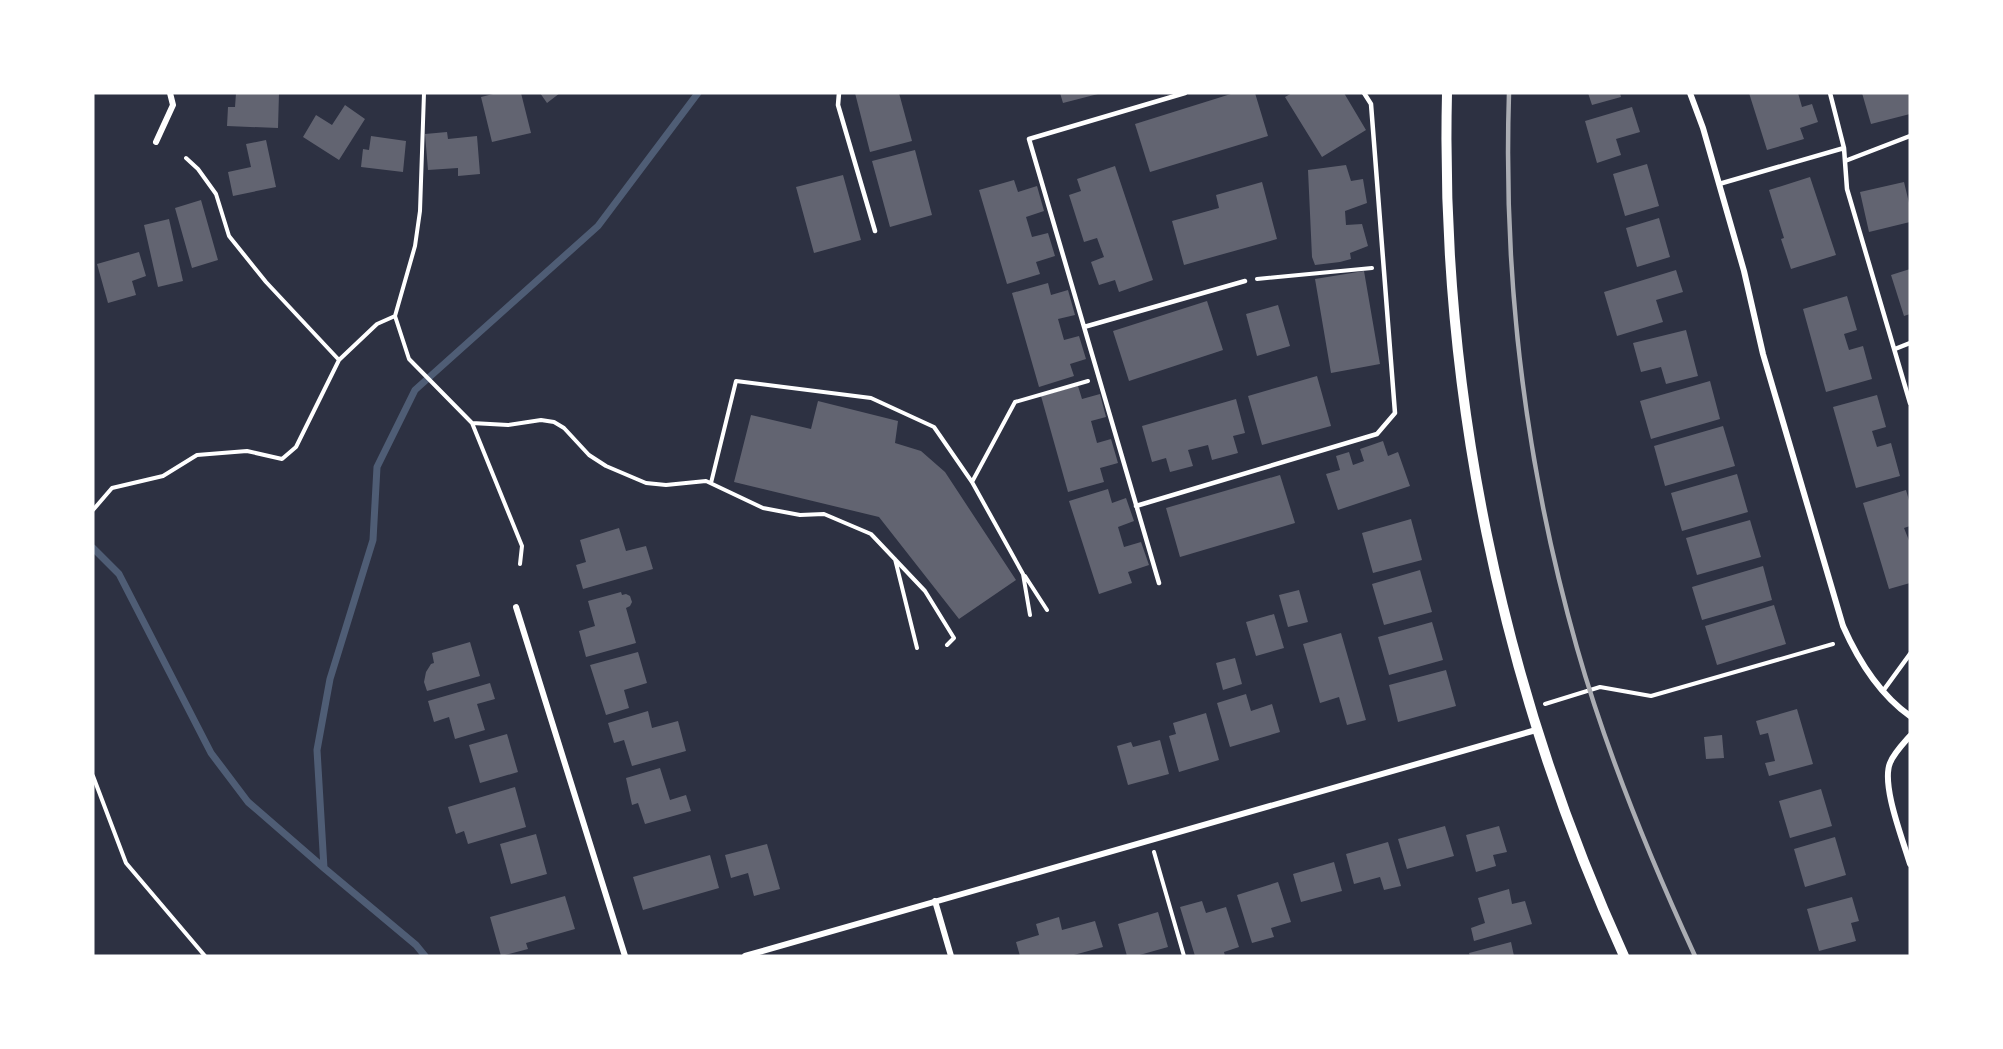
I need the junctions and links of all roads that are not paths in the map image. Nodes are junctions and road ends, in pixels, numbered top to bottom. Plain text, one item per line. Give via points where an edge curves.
1 (170, 93) edge
2 (839, 93) edge
3 (1185, 93) edge
4 (1364, 93) edge
5 (1447, 93) edge
6 (1690, 93) edge
7 (1830, 93) edge
8 (1910, 136) edge
9 (156, 142) dead end
10 (1844, 148) junction
11 (1845, 160) junction
12 (1719, 184) junction
13 (875, 231) dead end
14 (1245, 281) road end
15 (1084, 327) junction
16 (1910, 343) edge
17 (1895, 349) junction
18 (1910, 403) edge
19 (1136, 506) junction
20 (1159, 583) dead end
21 (516, 607) dead end
22 (1910, 654) edge
23 (1883, 691) junction
24 (1910, 716) edge
25 (1536, 730) junction
26 (1910, 736) edge
27 (1910, 864) edge
28 (935, 901) junction
29 (624, 956) edge
30 (745, 956) edge
31 (951, 956) edge
32 (1624, 956) edge

1 - 9 street via 173,105
2 - 13 lane via 838,105
3 - 15 lane via 1029,139
4 - 19 lane via 1371,104 1395,413 1377,434
5 - 25 street via 1450,259 1462,388 1487,534
6 - 12 street
7 - 10 lane
8 - 11 lane
10 - 11 lane
10 - 12 lane
11 - 17 lane via 1847,189
12 - 23 street via 1763,354 1843,626 1857,655
14 - 15 lane
15 - 19 lane
16 - 17 lane
17 - 18 lane
19 - 20 lane
21 - 29 street
22 - 23 lane
23 - 24 street
25 - 28 street
25 - 32 street via 1570,828
26 - 27 street via 1890,761 1887,772
28 - 30 street
28 - 31 street

